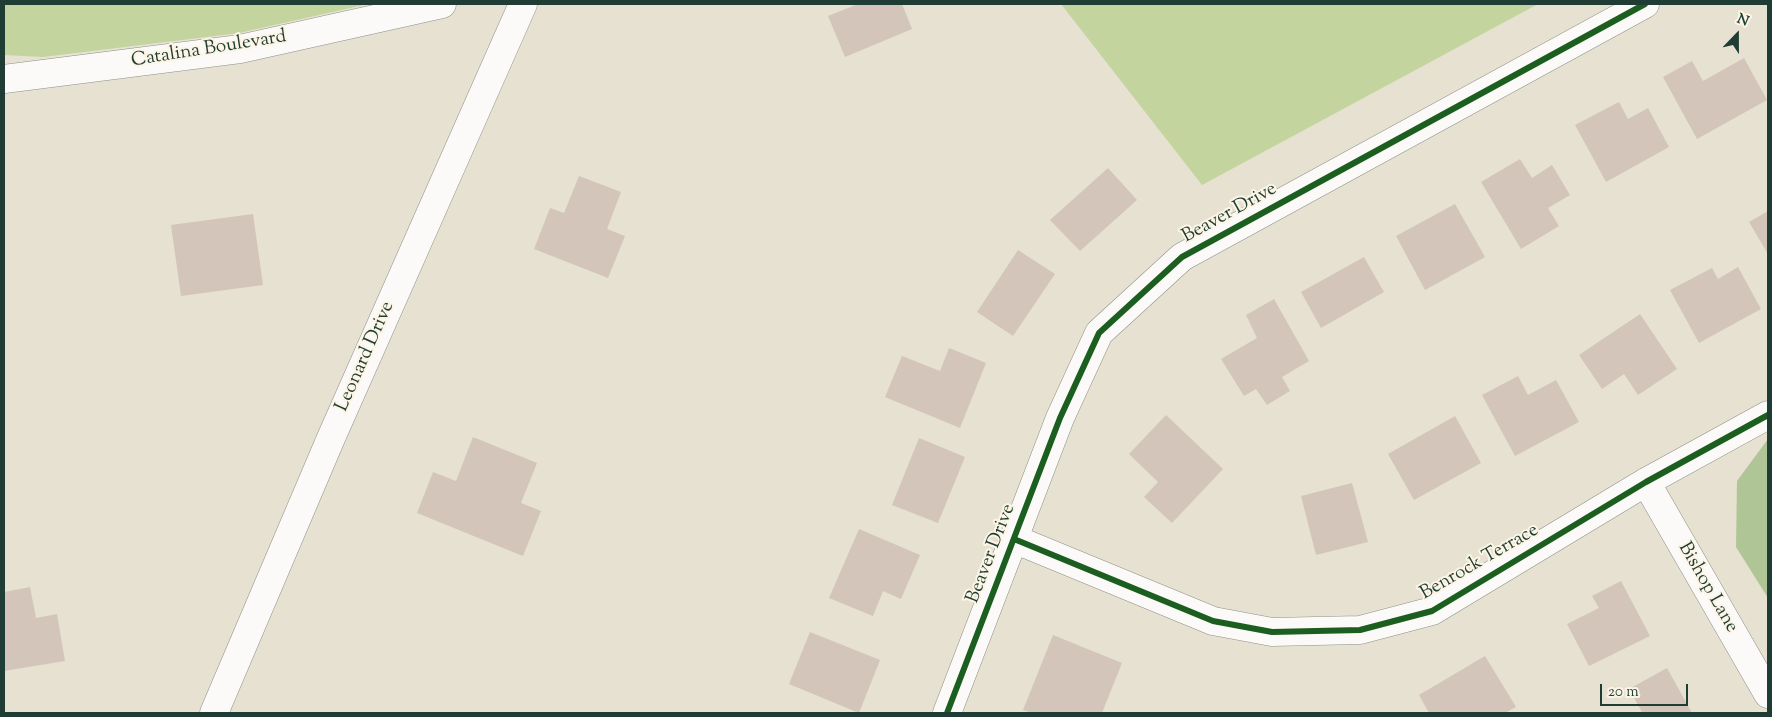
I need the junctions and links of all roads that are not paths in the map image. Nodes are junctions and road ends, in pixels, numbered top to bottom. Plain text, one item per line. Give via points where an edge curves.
1 (442, 4) edge
2 (523, 4) edge
3 (1645, 4) edge
4 (4, 79) edge
5 (1768, 415) edge
6 (1646, 482) junction
7 (1014, 539) junction
8 (1768, 694) edge
9 (214, 713) edge
10 (947, 713) edge

1 - 4 street, Catalina Boulevard via 240,49
2 - 9 street, Leonard Drive via 331,438
3 - 7 street, Beaver Drive via 1182,257 1099,333 1060,418
5 - 6 street, Benrock Terrace
6 - 7 street, Benrock Terrace via 1432,611 1360,630 1272,632 1213,622
6 - 8 street, Bishop Lane
7 - 10 street, Beaver Drive

